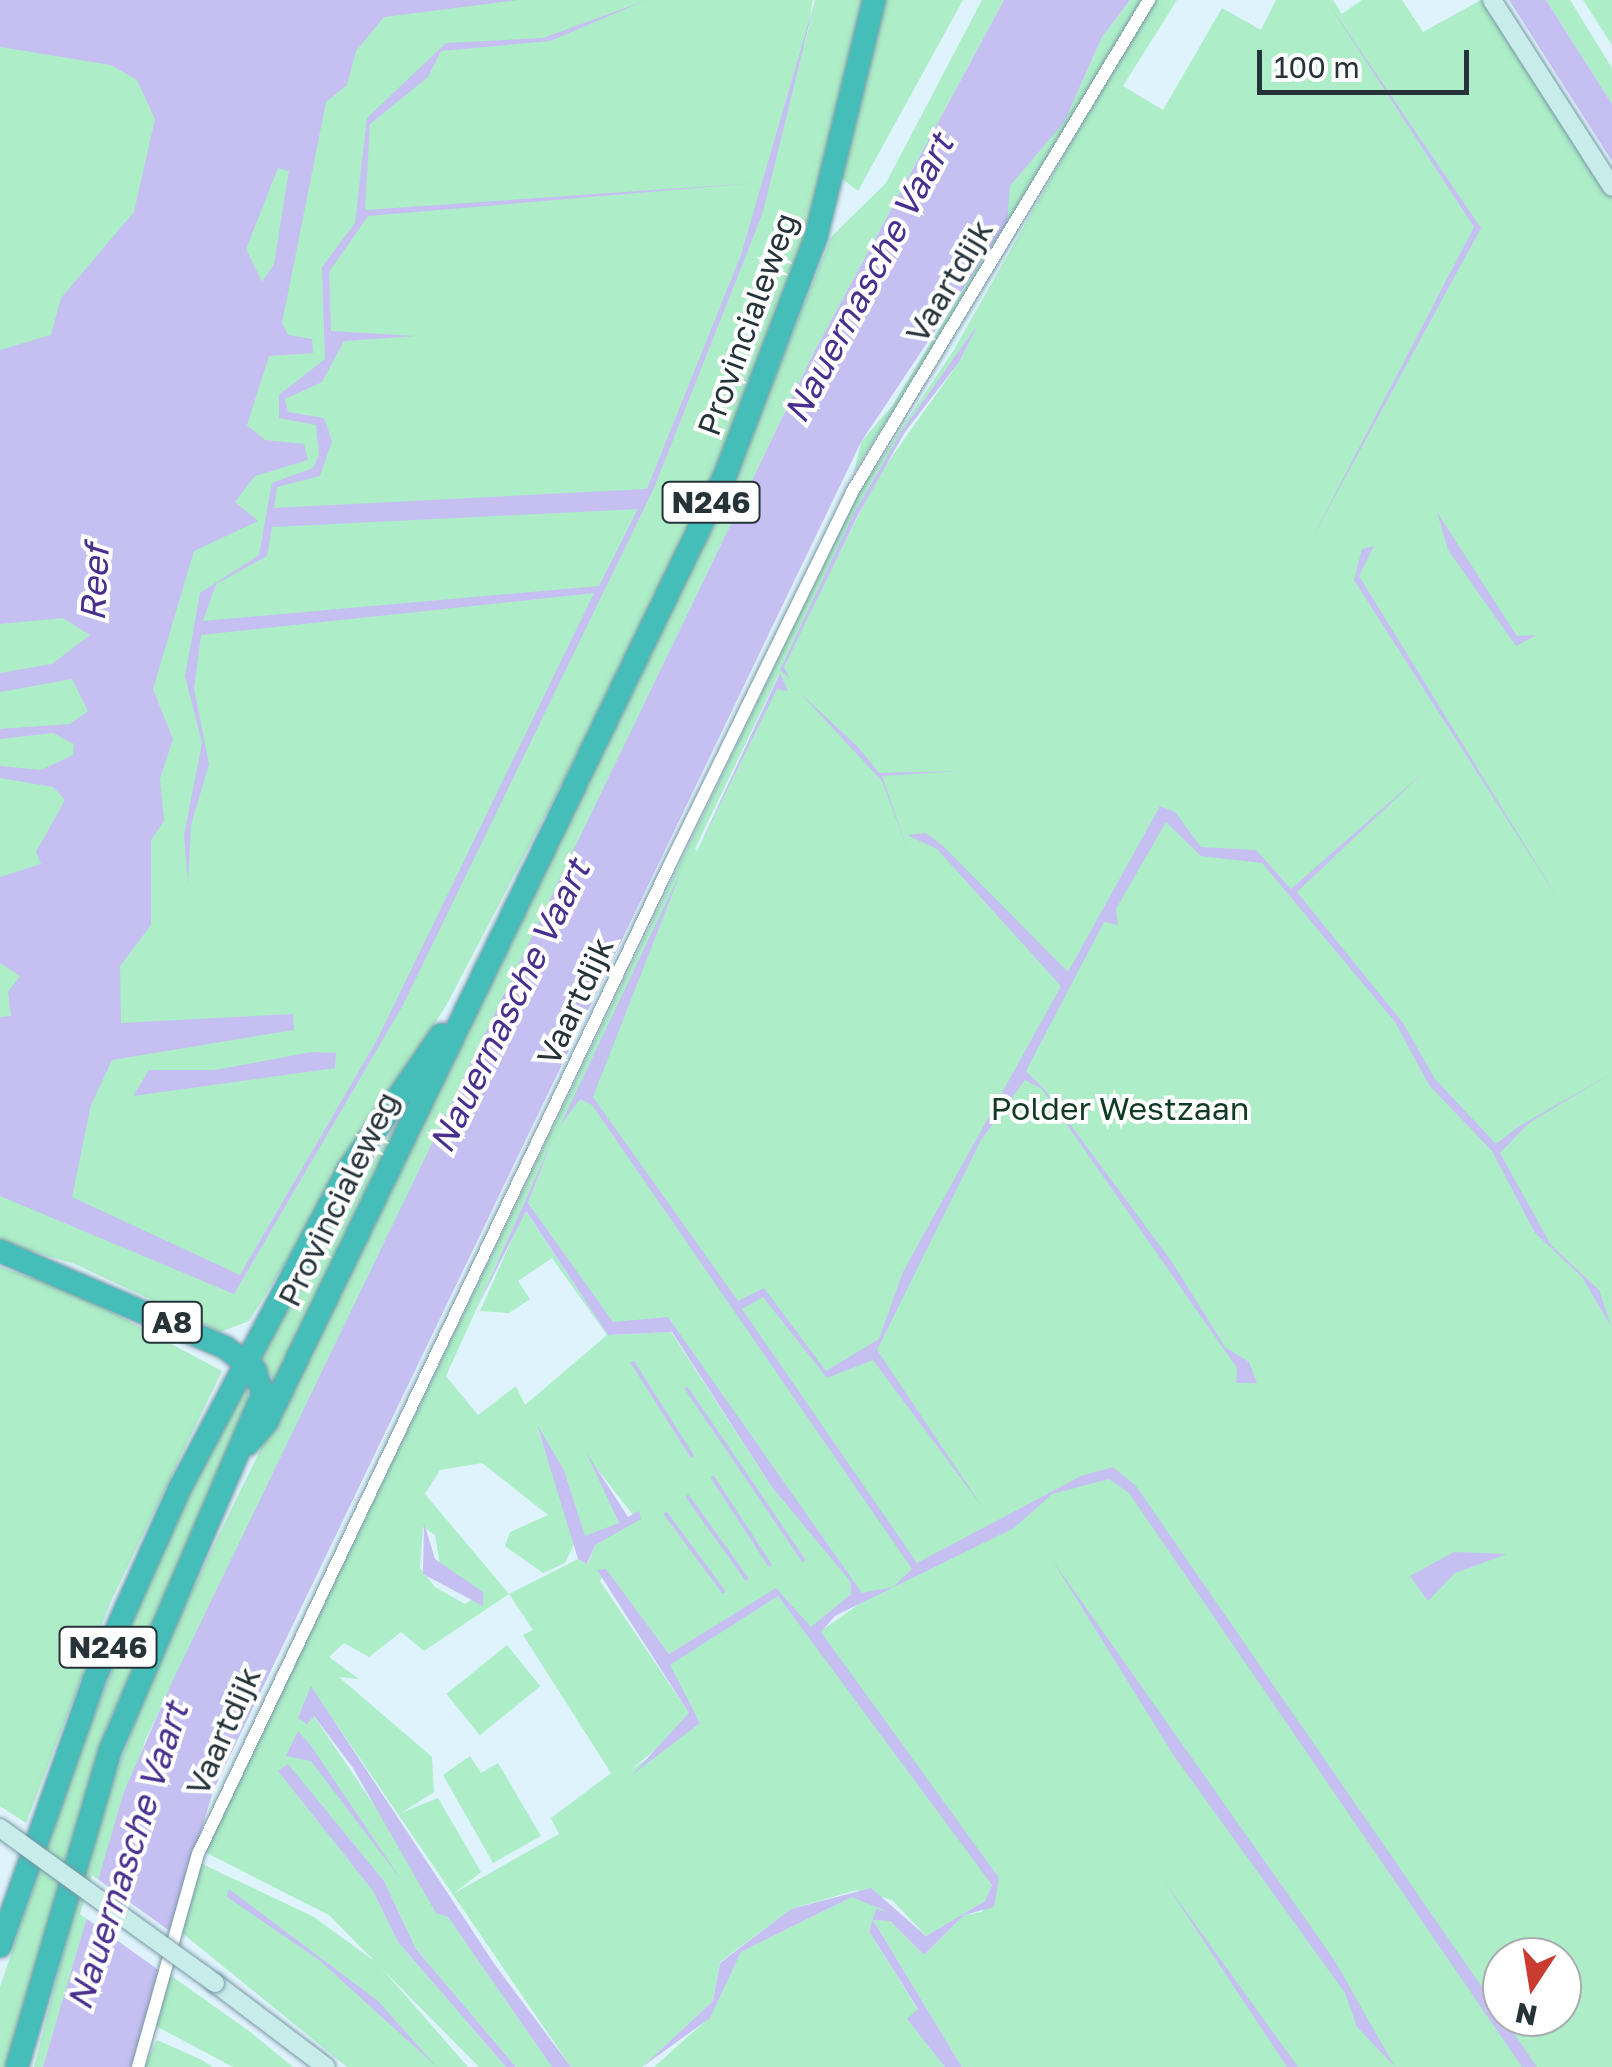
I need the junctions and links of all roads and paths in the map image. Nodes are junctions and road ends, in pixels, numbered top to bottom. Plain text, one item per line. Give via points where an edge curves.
1 (874, 0) edge
2 (1149, 0) edge
3 (1492, 0) edge
4 (1612, 187) edge
5 (478, 978) junction
6 (0, 1251) edge
7 (246, 1362) junction
8 (248, 1444) junction
9 (0, 1828) edge
10 (0, 1946) edge
11 (17, 2067) edge
12 (138, 2067) edge
13 (326, 2067) edge

1 - 5 highway, Provincialeweg / N246 via 816,237 775,353
2 - 12 street, Vaartdijk via 852,492 198,1854
3 - 4 street
5 - 7 highway, Provincialeweg / N246 via 349,1169
5 - 8 highway, Provincialeweg / N246
6 - 7 highway, A8
7 - 8 highway, A8 via 263,1394
7 - 10 highway, N246 via 94,1680
8 - 11 highway via 110,1751
9 - 13 street, bridge

